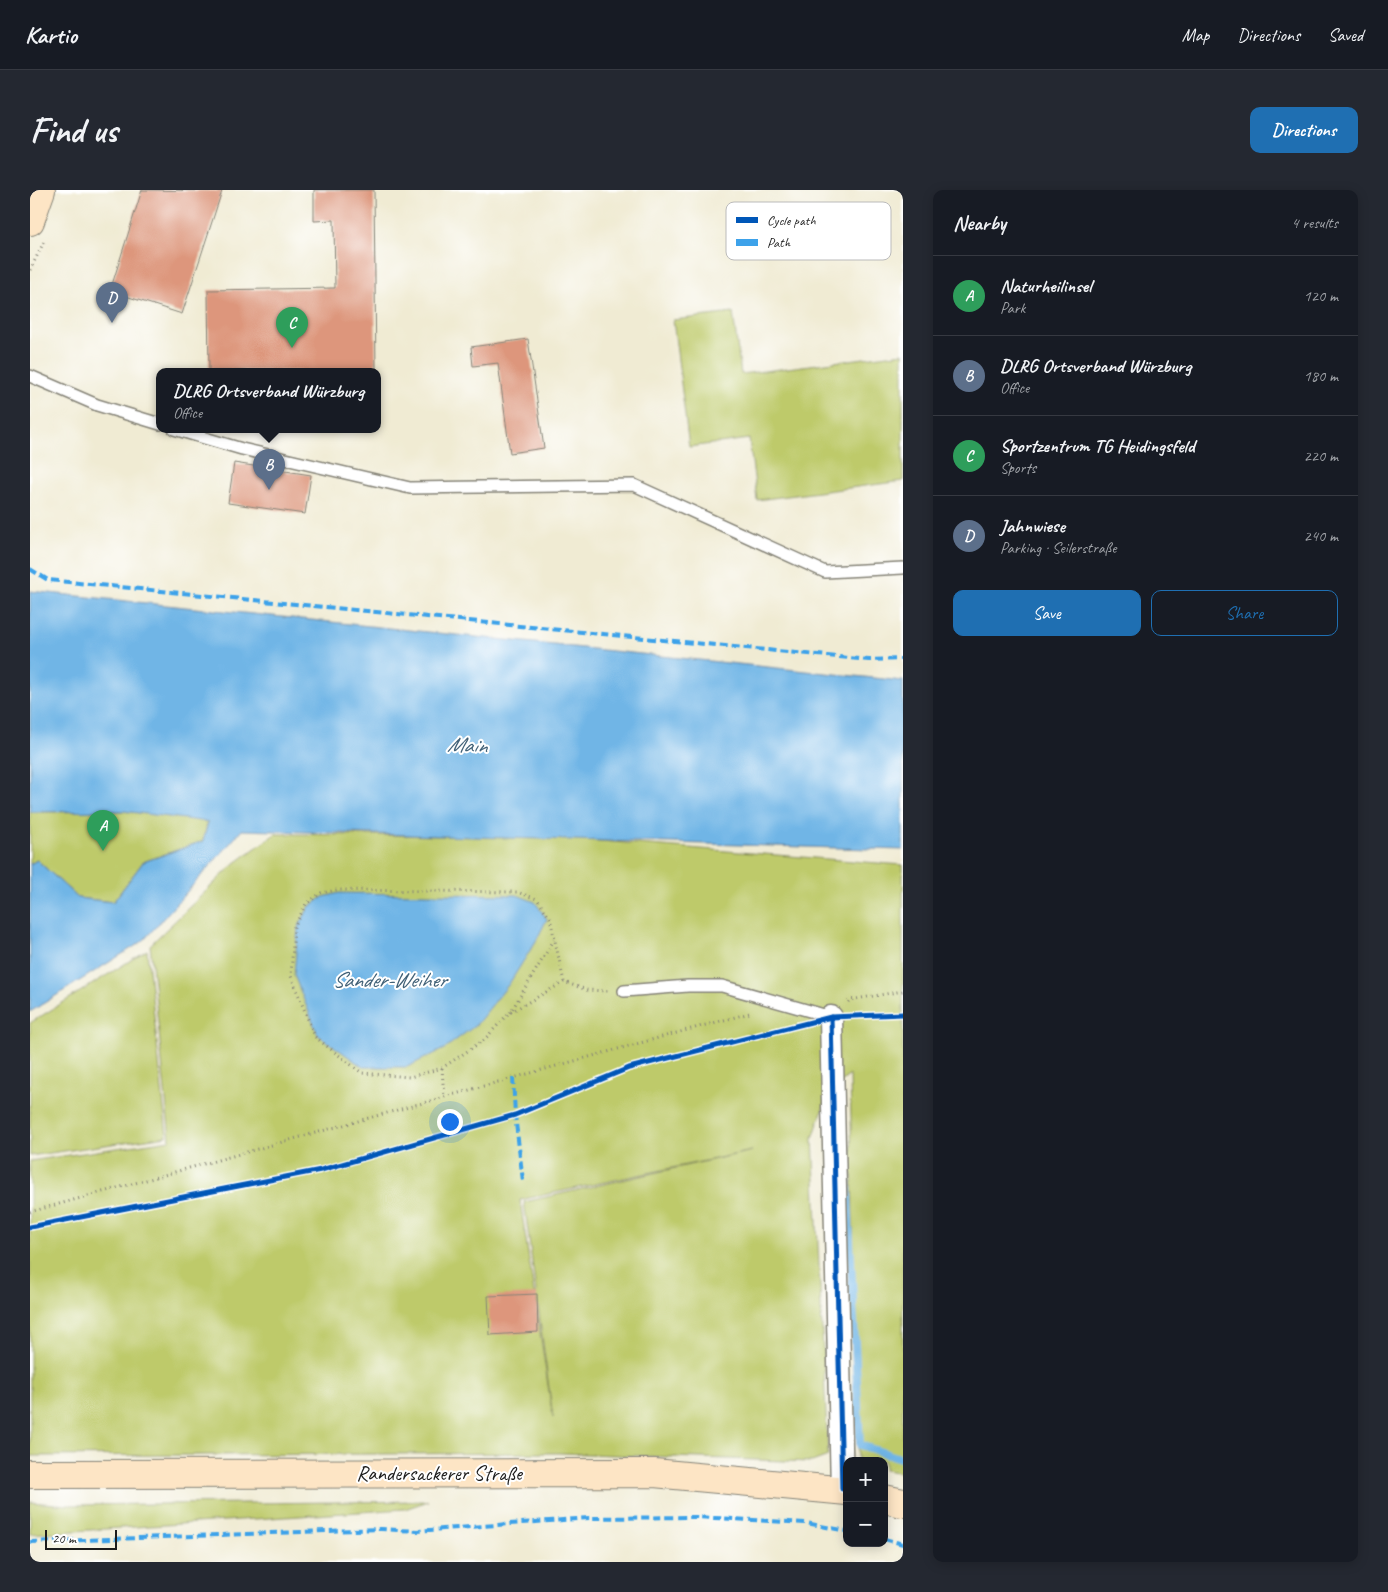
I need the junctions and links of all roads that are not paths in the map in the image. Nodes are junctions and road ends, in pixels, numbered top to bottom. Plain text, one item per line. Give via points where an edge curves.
1 (40, 190) edge
2 (30, 221) edge
3 (30, 376) edge
4 (156, 423) edge
5 (187, 433) edge
6 (903, 568) edge
7 (624, 991) road end
8 (831, 1017) joint
9 (843, 1457) edge
10 (30, 1474) edge
11 (843, 1490) edge
12 (888, 1500) edge
13 (903, 1503) edge

1 - 2 main road
3 - 4 lane via 97,405
5 - 6 lane via 242,450 410,488 634,485 825,572
7 - 8 lane via 722,986
8 - 9 street
10 - 11 main road, Randersackerer Straße via 654,1473
12 - 13 main road

